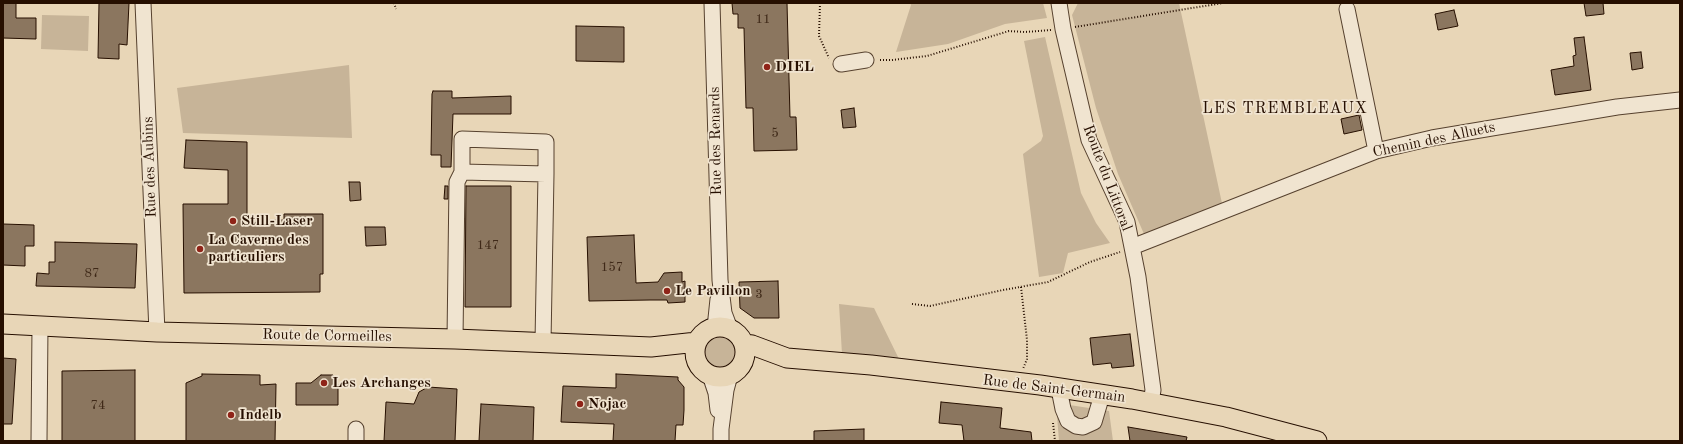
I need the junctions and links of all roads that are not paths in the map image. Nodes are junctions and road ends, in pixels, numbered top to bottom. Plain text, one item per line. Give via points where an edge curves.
1 (143, 3) edge
2 (712, 3) edge
3 (1059, 3) edge
4 (1347, 9) dead end
5 (866, 60) road end
6 (841, 64) road end
7 (1680, 100) edge
8 (1376, 150) junction
9 (462, 172) junction
10 (546, 174) junction
11 (1126, 252) junction
12 (3, 324) edge
13 (40, 326) junction
14 (722, 328) junction
15 (157, 332) junction
16 (455, 338) junction
17 (543, 342) junction
18 (744, 344) junction
19 (697, 351) junction
20 (787, 358) junction
21 (736, 369) junction
22 (710, 375) junction
23 (1059, 389) junction
24 (1102, 395) junction
25 (1151, 402) junction
26 (721, 435) edge
27 (39, 441) edge
28 (1317, 441) edge

1 - 15 street, Rue des Aubins
2 - 14 street, Rue des Renards via 720,280 724,313
3 - 11 street, Route du Littoral via 1054,28 1089,140 1127,222
4 - 8 street
5 - 6 street
7 - 8 street, Chemin des Alluets via 1617,107
8 - 11 street, Chemin des Alluets
9 - 10 street
9 - 10 street via 462,139 546,142
9 - 16 street via 458,182
10 - 17 street
11 - 25 street, Route du Littoral via 1153,390
12 - 13 main road, Route de Cormeilles
13 - 15 main road, Route de Cormeilles
13 - 27 street
14 - 18 main road via 736,333
14 - 19 main road via 702,335
15 - 16 main road, Route de Cormeilles
16 - 17 main road, Route de Cormeilles
17 - 19 main road, Route de Cormeilles
18 - 20 main road, Rue de Saint-Germain
18 - 21 main road via 745,353
19 - 22 main road via 699,366
20 - 21 main road, Rue de Saint-Germain
20 - 23 main road, Rue de Saint-Germain via 871,365
21 - 22 main road via 723,377
21 - 26 street via 726,390
22 - 26 street via 716,393
23 - 24 main road, Rue de Saint-Germain
23 - 24 street via 1068,421 1083,427 1094,422
24 - 25 main road, Rue de Saint-Germain
25 - 28 main road, Rue de Saint-Germain via 1226,417

